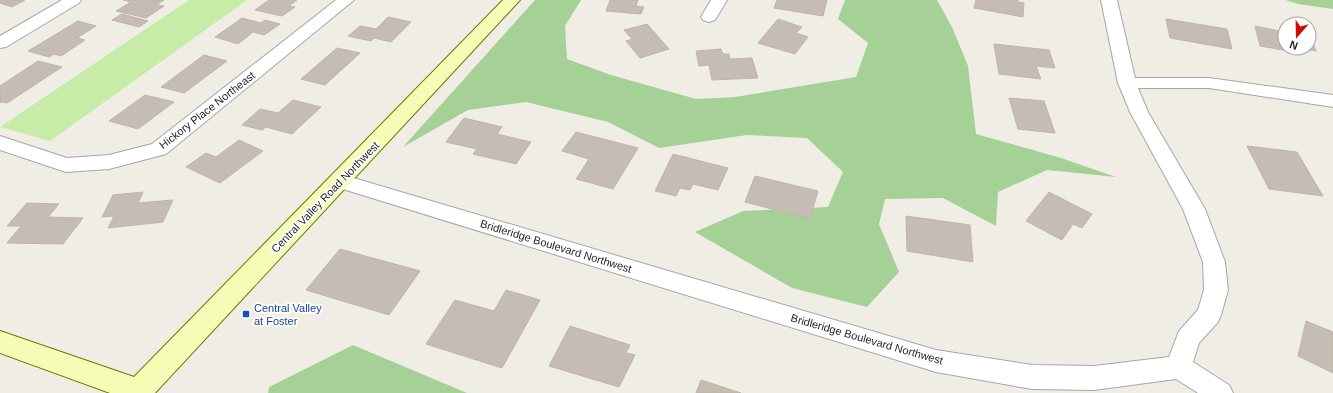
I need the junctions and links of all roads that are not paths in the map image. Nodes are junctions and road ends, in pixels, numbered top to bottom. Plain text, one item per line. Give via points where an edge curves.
1 (73, 0) edge
2 (346, 0) edge
3 (512, 0) edge
4 (719, 0) edge
5 (1109, 0) edge
6 (709, 17) dead end
7 (0, 43) edge
8 (1127, 83) junction
9 (1333, 101) edge
10 (0, 143) edge
11 (340, 181) junction
12 (0, 342) edge
13 (1179, 367) junction
14 (138, 392) edge
15 (1220, 393) edge

1 - 7 street
2 - 10 street, Hickory Place Northeast via 159,149 109,162 66,165
3 - 11 main road, Central Valley Road Northwest
4 - 6 street
5 - 8 street
8 - 9 street via 1209,83
8 - 13 street via 1138,112 1194,209 1214,262 1216,290 1209,315 1188,338
11 - 13 street, Bridleridge Boulevard Northwest via 936,361 1032,377 1094,378
11 - 14 main road, Central Valley Road Northwest
12 - 14 main road
13 - 15 street

